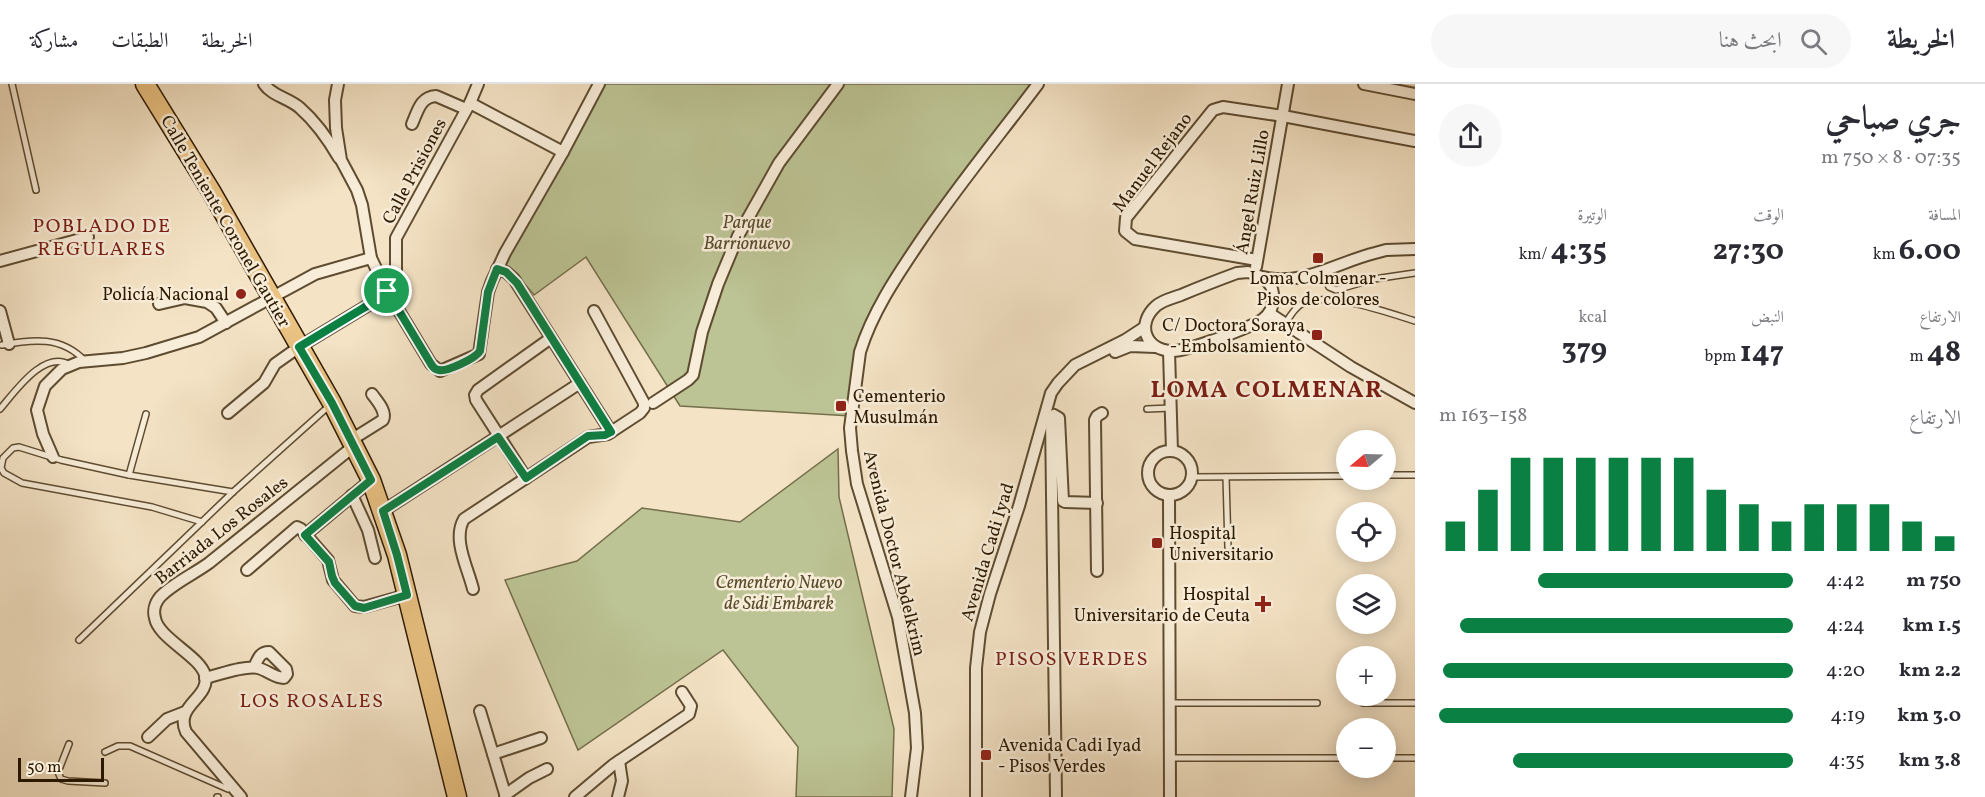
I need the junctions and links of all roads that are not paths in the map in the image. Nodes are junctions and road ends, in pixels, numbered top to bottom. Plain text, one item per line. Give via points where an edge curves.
1 (12, 84) edge
2 (145, 84) edge
3 (264, 84) edge
4 (338, 84) edge
5 (478, 84) edge
6 (600, 84) edge
7 (838, 84) edge
8 (1038, 84) edge
9 (1288, 84) edge
10 (1364, 84) edge
11 (1415, 94) edge
12 (468, 106) junction
13 (1283, 116) junction
14 (412, 124) dead end
15 (1415, 141) edge
16 (563, 152) junction
17 (341, 160) junction
18 (36, 190) dead end
19 (88, 237) dead end
20 (1415, 249) edge
21 (371, 258) junction
22 (1257, 260) junction
23 (0, 261) edge
24 (497, 269) junction
25 (1322, 271) junction
26 (1415, 273) edge
27 (1257, 275) junction
28 (1299, 278) junction
29 (387, 291) junction
30 (271, 298) junction
31 (1273, 301) junction
32 (159, 304) dead end
33 (0, 311) edge
34 (594, 311) dead end
35 (1269, 313) junction
36 (1415, 321) edge
37 (226, 323) junction
38 (1285, 324) junction
39 (1145, 327) junction
40 (551, 338) junction
41 (5, 344) joint
42 (299, 347) junction
43 (1158, 347) junction
44 (1169, 351) junction
45 (85, 361) junction
46 (70, 365) junction
47 (1075, 365) junction
48 (580, 383) junction
49 (372, 394) dead end
50 (332, 403) junction
51 (653, 403) dead end
52 (1415, 403) edge
53 (1171, 408) junction
54 (0, 409) edge
55 (1147, 409) dead end
56 (228, 413) dead end
57 (1102, 413) dead end
58 (146, 414) dead end
59 (611, 432) junction
60 (498, 437) junction
61 (353, 443) junction
62 (1172, 451) junction
63 (53, 457) junction
64 (129, 475) junction
65 (1396, 475) edge
66 (1415, 475) edge
67 (1336, 476) edge
68 (1192, 477) junction
69 (1226, 477) junction
70 (526, 478) junction
71 (371, 480) junction
72 (234, 492) junction
73 (352, 495) junction
74 (1169, 495) junction
75 (1098, 502) junction
76 (383, 511) junction
77 (202, 522) junction
78 (305, 535) junction
79 (1228, 547) dead end
80 (375, 558) dead end
81 (247, 570) dead end
82 (1097, 571) dead end
83 (473, 589) dead end
84 (407, 595) junction
85 (79, 640) dead end
86 (254, 667) dead end
87 (205, 678) junction
88 (682, 692) dead end
89 (1317, 703) dead end
90 (1396, 703) edge
91 (1415, 703) edge
92 (1170, 704) junction
93 (480, 711) dead end
94 (185, 712) junction
95 (148, 737) dead end
96 (541, 738) dead end
97 (69, 744) dead end
98 (105, 752) dead end
99 (493, 754) junction
100 (1170, 758) junction
101 (1336, 758) edge
102 (1396, 758) edge
103 (1415, 758) edge
104 (619, 761) junction
105 (547, 769) dead end
106 (105, 783) dead end
107 (228, 789) dead end
108 (506, 796) edge
109 (241, 797) edge
110 (457, 797) edge
111 (575, 797) edge
112 (618, 797) edge
113 (911, 797) edge
114 (976, 797) edge
115 (1056, 797) edge
116 (1170, 797) edge

1 - 18 lane
2 - 30 main road, Calle Teniente Coronel Gautier
3 - 17 street via 299,106 320,128
4 - 17 street via 336,128
5 - 12 street, Calle Prisiones
6 - 16 street
7 - 51 street via 779,163 738,236 702,332 693,375
8 - 113 street, Avenida Doctor Abdelkrim via 894,279 860,352 850,428 852,451 857,484 898,617 915,713 917,748
9 - 13 street, Ángel Ruiz Lillo
10 - 11 street
12 - 14 street via 432,96 422,101
12 - 16 street
12 - 29 street, Calle Prisiones via 396,238 396,276
13 - 15 street
13 - 22 street, Ángel Ruiz Lillo
13 - 22 street, Manuel Rejano via 1223,107 1213,110 1126,218 1124,226 1128,235 1141,240
16 - 24 street
17 - 21 street via 362,205
19 - 23 street
20 - 25 street via 1375,253
21 - 29 street
21 - 30 street via 315,274
22 - 27 street, Ángel Ruiz Lillo
24 - 29 street via 488,292 480,351 444,370 431,364
24 - 40 street via 514,279
25 - 26 lane via 1329,287 1336,290 1396,274
25 - 28 street
27 - 28 street via 1281,280
27 - 31 street via 1271,287
27 - 39 street via 1237,273 1161,303 1148,316
28 - 31 street
29 - 42 street
30 - 37 street
30 - 42 main road, Calle Teniente Coronel Gautier
31 - 35 street
32 - 37 street via 185,298 207,302
33 - 41 street
34 - 59 street via 645,405 640,413
35 - 38 street
35 - 44 street via 1256,323 1182,350
36 - 38 lane via 1370,307 1326,300 1301,305
37 - 45 street via 199,338 164,349
38 - 52 street
39 - 43 street via 1146,336
39 - 47 street, Avenida Cadi Iyad
40 - 48 street
40 - 60 street via 476,392 476,400
41 - 45 lane via 60,344
42 - 50 main road, Calle Teniente Coronel Gautier
42 - 56 street via 275,364 264,383
43 - 44 street, Avenida Cadi Iyad
43 - 47 street, Avenida Cadi Iyad via 1130,346
44 - 53 street
45 - 46 street
46 - 54 lane via 55,360 39,369 23,381
46 - 63 street via 45,386 37,410
47 - 114 street, Avenida Cadi Iyad via 1051,393 984,613 976,668
48 - 59 street
48 - 60 street
49 - 61 street, Barriada Los Rosales via 385,417
50 - 61 main road, Calle Teniente Coronel Gautier
50 - 72 lane
53 - 55 lane
53 - 62 street
57 - 75 street via 1095,420
58 - 64 lane
59 - 70 street via 588,436
60 - 70 street
60 - 76 street
61 - 71 main road, Calle Teniente Coronel Gautier
61 - 87 street, Barriada Los Rosales via 200,570 159,599 154,614 157,626 201,668
62 - 68 street via 1187,460
62 - 74 street via 1159,454 1149,472 1152,485
63 - 64 lane
63 - 77 lane via 13,448 3,458 1,468 22,483 152,507
64 - 72 lane
65 - 66 lane
67 - 69 lane
68 - 69 lane
68 - 74 street via 1181,492
69 - 79 lane
70 - 83 street via 468,515 462,524 459,538
71 - 73 street
71 - 76 main road, Calle Teniente Coronel Gautier
72 - 77 lane
73 - 78 street
73 - 80 street via 368,530
74 - 92 street
75 - 82 street
75 - 115 street via 1062,501 1059,417 1054,415 1051,418
76 - 84 main road, Calle Teniente Coronel Gautier
77 - 85 lane
78 - 81 street via 294,527
78 - 84 street via 328,560 333,579 355,606 364,608
84 - 110 main road, Calle Teniente Coronel Gautier
86 - 87 street
87 - 94 street via 204,688
88 - 104 street via 691,706 689,714
89 - 92 lane
90 - 91 lane
92 - 100 street
93 - 99 street
94 - 95 street via 167,719
94 - 109 street via 186,732
96 - 99 street
97 - 106 lane via 58,772 61,779
98 - 107 lane via 130,746
99 - 108 street
100 - 101 lane
100 - 116 street
102 - 103 lane
104 - 111 street
104 - 112 street via 622,781
105 - 108 street

